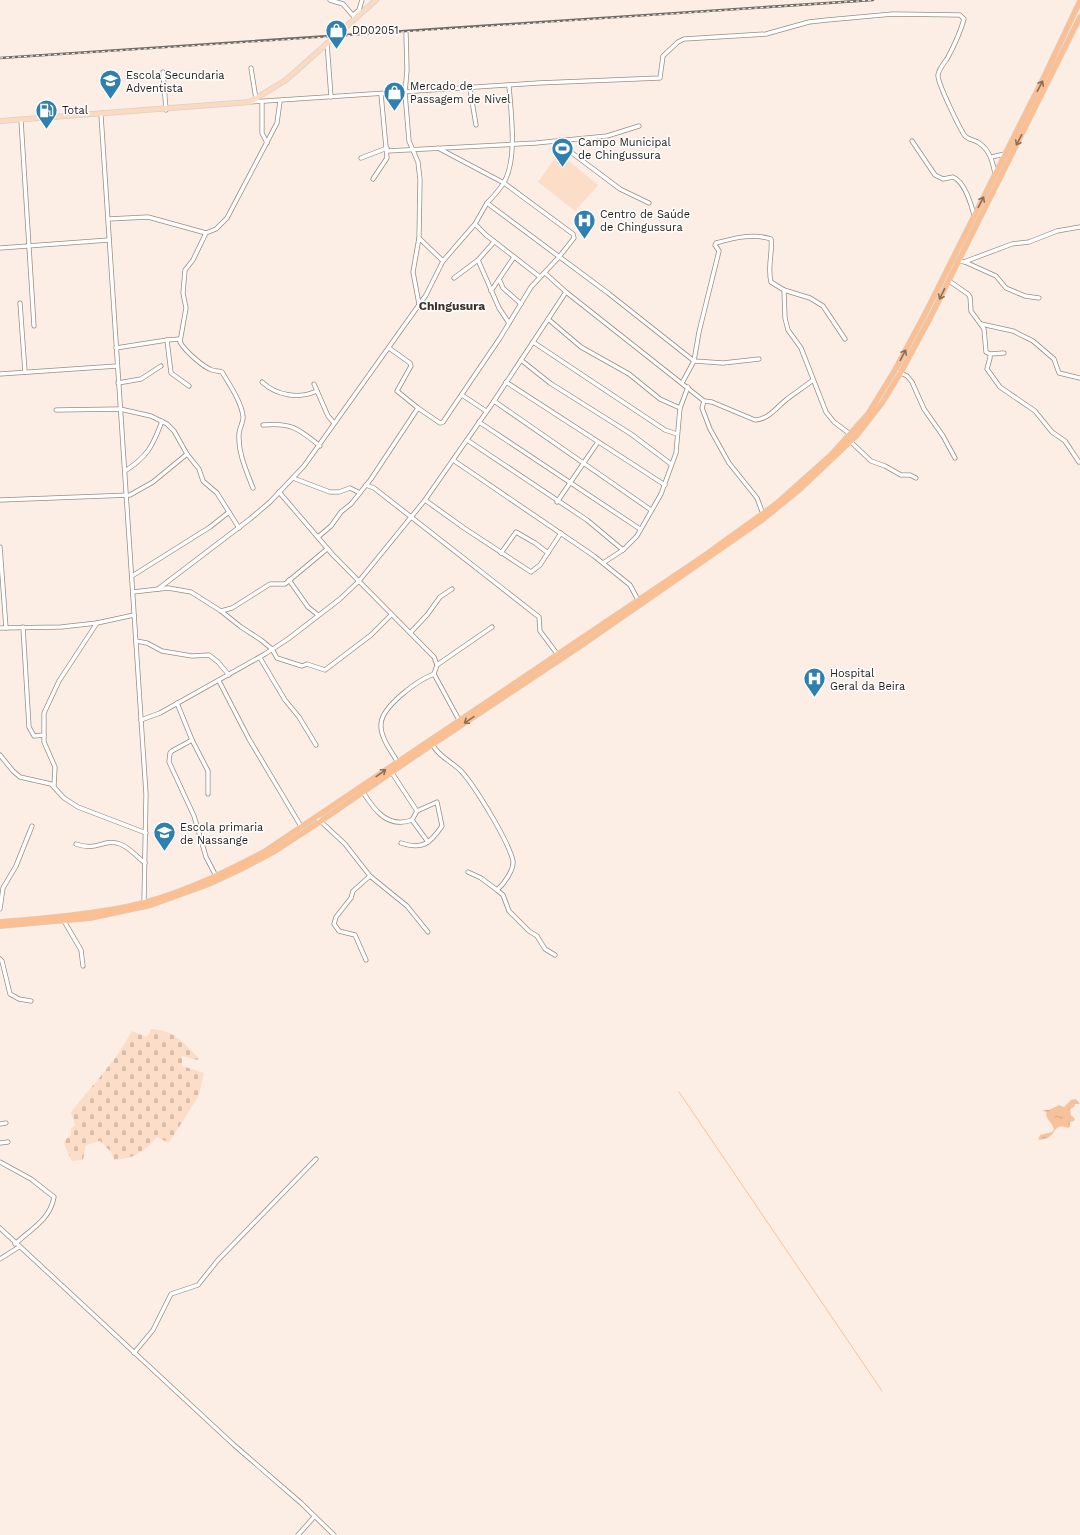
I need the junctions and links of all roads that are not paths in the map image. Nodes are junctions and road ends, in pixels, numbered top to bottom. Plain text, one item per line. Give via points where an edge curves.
1 (330, 0) edge
2 (362, 0) edge
3 (376, 0) edge
4 (1080, 2) edge
5 (354, 17) junction
6 (1080, 17) edge
7 (406, 33) dead end
8 (327, 43) junction
9 (251, 68) dead end
10 (163, 72) dead end
11 (509, 86) junction
12 (470, 89) junction
13 (406, 93) junction
14 (381, 94) junction
15 (331, 97) junction
16 (256, 99) junction
17 (280, 101) junction
18 (250, 102) junction
19 (262, 102) junction
20 (166, 110) junction
21 (101, 115) junction
22 (21, 120) junction
23 (0, 121) edge
24 (476, 125) dead end
25 (639, 126) dead end
26 (560, 140) junction
27 (912, 141) dead end
28 (266, 143) junction
29 (513, 144) junction
30 (438, 148) junction
31 (387, 150) junction
32 (412, 150) junction
33 (1006, 154) junction
34 (991, 157) junction
35 (361, 158) dead end
36 (995, 175) junction
37 (373, 179) dead end
38 (504, 183) junction
39 (487, 203) junction
40 (649, 203) dead end
41 (974, 216) junction
42 (108, 219) junction
43 (475, 224) junction
44 (1080, 227) edge
45 (206, 233) junction
46 (419, 238) junction
47 (109, 240) junction
48 (494, 242) junction
49 (29, 246) junction
50 (0, 248) edge
51 (514, 257) junction
52 (559, 257) junction
53 (952, 258) junction
54 (478, 260) junction
55 (958, 260) junction
56 (443, 261) junction
57 (964, 262) junction
58 (545, 273) junction
59 (540, 277) junction
60 (454, 278) dead end
61 (500, 281) junction
62 (949, 281) junction
63 (784, 290) junction
64 (491, 291) junction
65 (566, 292) junction
66 (1039, 298) dead end
67 (20, 303) dead end
68 (419, 304) junction
69 (521, 304) junction
70 (548, 319) junction
71 (509, 323) junction
72 (981, 324) junction
73 (34, 326) dead end
74 (845, 339) dead end
75 (167, 340) junction
76 (180, 340) junction
77 (533, 342) junction
78 (116, 348) junction
79 (389, 348) junction
80 (1004, 353) dead end
81 (990, 354) junction
82 (759, 359) dead end
83 (520, 360) junction
84 (694, 361) junction
85 (117, 366) junction
86 (161, 366) dead end
87 (895, 370) junction
88 (25, 372) junction
89 (901, 373) junction
90 (0, 374) edge
91 (1080, 378) edge
92 (813, 380) junction
93 (262, 382) dead end
94 (506, 382) junction
95 (118, 383) junction
96 (682, 383) junction
97 (314, 384) dead end
98 (189, 386) dead end
99 (688, 387) junction
100 (317, 390) junction
101 (462, 395) junction
102 (494, 401) junction
103 (704, 401) junction
104 (418, 408) junction
105 (680, 408) junction
106 (120, 409) junction
107 (56, 410) dead end
108 (486, 412) junction
109 (162, 421) junction
110 (479, 422) junction
111 (334, 423) junction
112 (263, 425) dead end
113 (677, 434) junction
114 (850, 434) junction
115 (467, 440) junction
116 (598, 442) junction
117 (851, 442) junction
118 (320, 446) junction
119 (187, 454) junction
120 (955, 458) dead end
121 (454, 460) junction
122 (1079, 462) dead end
123 (584, 464) junction
124 (671, 464) junction
125 (125, 471) junction
126 (293, 478) junction
127 (916, 478) dead end
128 (371, 479) junction
129 (570, 483) junction
130 (366, 485) junction
131 (665, 485) junction
132 (253, 488) dead end
133 (374, 488) junction
134 (279, 492) junction
135 (360, 493) junction
136 (126, 496) junction
137 (0, 500) edge
138 (425, 500) junction
139 (558, 502) junction
140 (650, 510) junction
141 (229, 512) junction
142 (763, 514) junction
143 (411, 517) junction
144 (239, 528) junction
145 (640, 529) junction
146 (561, 533) junction
147 (318, 537) junction
148 (0, 547) edge
149 (327, 549) junction
150 (623, 550) junction
151 (501, 553) junction
152 (548, 553) junction
153 (603, 564) junction
154 (132, 576) junction
155 (289, 580) junction
156 (359, 581) junction
157 (158, 589) junction
158 (452, 589) dead end
159 (133, 592) junction
160 (638, 600) junction
161 (222, 611) junction
162 (134, 615) junction
163 (318, 615) junction
164 (391, 615) junction
165 (97, 623) junction
166 (23, 627) junction
167 (492, 627) dead end
168 (0, 628) edge
169 (6, 628) junction
170 (411, 632) junction
171 (136, 641) junction
172 (272, 649) junction
173 (558, 655) junction
174 (260, 658) junction
175 (437, 665) junction
176 (434, 674) junction
177 (229, 676) junction
178 (219, 681) junction
179 (177, 703) junction
180 (140, 720) junction
181 (459, 720) junction
182 (44, 735) junction
183 (192, 740) junction
184 (432, 744) junction
185 (316, 745) dead end
186 (0, 755) edge
187 (397, 761) junction
188 (392, 773) junction
189 (54, 786) junction
190 (364, 792) junction
191 (208, 794) dead end
192 (417, 811) junction
193 (319, 820) junction
194 (412, 820) junction
195 (32, 826) dead end
196 (302, 828) junction
197 (146, 833) junction
198 (428, 842) junction
199 (401, 843) dead end
200 (76, 844) dead end
201 (145, 863) junction
202 (468, 872) dead end
203 (370, 876) junction
204 (216, 877) junction
205 (1, 890) edge
206 (498, 890) junction
207 (144, 902) junction
208 (0, 909) edge
209 (64, 921) junction
210 (0, 922) edge
211 (0, 926) edge
212 (428, 932) dead end
213 (555, 955) dead end
214 (0, 959) edge
215 (366, 960) dead end
216 (83, 966) dead end
217 (2, 976) edge
218 (31, 1001) dead end
219 (6, 1123) dead end
220 (0, 1124) edge
221 (8, 1142) dead end
222 (0, 1143) edge
223 (316, 1159) dead end
224 (0, 1162) edge
225 (0, 1228) edge
226 (15, 1244) junction
227 (19, 1247) junction
228 (0, 1259) edge
229 (134, 1354) junction
230 (314, 1517) junction
231 (298, 1535) edge
232 (334, 1535) edge

1 - 5 street via 343,4
2 - 5 street
3 - 5 main road
33 -> 4 highway
5 - 8 main road
6 -> 55 highway
7 - 13 street
8 - 15 street
8 - 16 main road via 286,80
9 - 16 street
10 - 20 street
11 - 12 street
11 - 29 street
11 - 34 street via 660,78 663,56 684,39 766,34 809,22 893,14 960,15 964,20 962,27 939,71 938,80 966,136 980,143
12 - 13 street
12 - 24 street
13 - 14 street
13 - 32 street via 409,142
14 - 15 street
14 - 31 street
15 - 17 street
16 - 18 main road
17 - 19 street
17 - 28 street via 277,123
18 - 19 street
18 - 20 main road
19 - 28 street via 262,133
20 - 21 main road
21 - 22 main road
21 - 42 street
22 - 23 main road
22 - 49 street
25 - 26 street via 607,136
26 - 29 street
26 - 40 street via 572,153 620,189
27 - 41 street via 935,175 943,179 953,177 959,180
28 - 45 street via 227,218 216,229
29 - 30 street
29 - 38 street
30 - 32 street
30 - 38 street
31 - 32 street
31 - 35 street
31 - 37 street via 387,160
32 - 46 street via 419,168
33 - 34 street
33 - 36 highway
34 - 36 street
41 -> 36 highway
38 - 39 street
38 - 52 street via 572,234 574,238
39 - 43 street
39 - 52 street
41 - 53 highway
42 - 45 street via 148,217
42 - 47 street
43 - 48 street
43 - 56 street
44 - 57 street via 1052,232 1029,242 1012,244
45 - 76 street via 193,260 185,270 183,293 186,313
46 - 56 street
46 - 68 street via 413,272
47 - 49 street
47 - 78 street
48 - 51 street
48 - 54 street
49 - 50 street
49 - 73 street
51 - 59 street
51 - 61 street
52 - 58 street
52 - 84 street
53 - 55 street
87 -> 53 highway
54 - 60 street
54 - 64 street
55 - 57 street
55 - 62 highway
56 - 68 street
57 - 66 street via 996,276 1006,288 1025,296
58 - 59 street
58 - 65 street
59 - 69 street
61 - 64 street
61 - 69 street via 503,288
62 - 72 street via 968,294 971,311
62 -> 89 highway
63 - 74 street via 810,298 823,306
63 - 84 street via 773,284 770,278 771,239 764,236 747,236 716,243 719,251
63 - 92 street via 786,326 801,348
64 - 71 street
65 - 70 street
65 - 96 street
67 - 88 street
68 - 79 street
69 - 71 street
70 - 77 street
70 - 105 street via 581,347 630,374 660,399
71 - 101 street
72 - 81 street via 985,334 986,352
72 - 91 street via 1013,331 1029,338 1054,359 1059,373
75 - 76 street
75 - 78 street
75 - 98 street via 171,373
76 - 132 street via 183,348 194,357 212,370 222,372 230,386 243,416 239,431 240,450
77 - 83 street
77 - 113 street via 660,427
78 - 85 street
79 - 104 street via 410,362 411,366 397,391
79 - 111 street
80 - 81 street
81 - 122 street via 987,369 1000,387 1032,408 1052,432 1065,441
82 - 84 street via 723,363
83 - 94 street
83 - 124 street
84 - 96 street
85 - 88 street
85 - 95 street
86 - 95 street via 141,378
87 - 89 street
87 - 114 highway via 868,414
88 - 90 street
89 - 117 highway via 882,403
89 - 120 street via 912,382 924,409
92 - 103 street via 767,417 757,420
92 - 114 street via 826,412
93 - 100 street via 270,390 292,395
94 - 102 street
94 - 116 street
95 - 106 street
96 - 99 street
97 - 100 street
99 - 103 street
99 - 105 street
100 - 111 street via 328,416
101 - 104 street via 442,422
101 - 108 street
102 - 108 street
102 - 123 street
103 - 142 street via 702,408 710,428 729,463 757,498
104 - 128 street
105 - 113 street
106 - 107 street
106 - 109 street via 139,412
106 - 125 street
108 - 110 street
109 - 119 street via 174,431
109 - 125 street via 152,447
110 - 115 street
110 - 129 street
111 - 118 street
112 - 118 street via 299,429
113 - 124 street via 677,449
114 - 142 highway via 812,474
115 - 121 street
115 - 139 street
116 - 123 street
116 - 131 street
117 - 127 street via 870,461 901,475
117 -> 184 highway via 815,477 762,520 582,645
118 - 126 street
119 - 136 street via 153,482
119 - 141 street via 199,470 203,481 217,493
121 - 138 street
121 - 146 street
123 - 129 street
123 - 140 street
124 - 131 street
125 - 136 street
126 - 134 street
126 - 135 street via 330,492 350,488
128 - 130 street
128 - 133 street
129 - 139 street
129 - 145 street
130 - 133 street
130 - 135 street
131 - 140 street
133 - 143 street
134 - 144 street
134 - 147 street
135 - 147 street
136 - 137 street
136 - 154 street
138 - 143 street
138 - 151 street
139 - 150 street via 587,520
140 - 145 street
141 - 144 street
141 - 154 street via 210,527
142 - 160 highway
143 - 156 street
143 - 173 street via 539,618 540,631
144 - 157 street
145 - 150 street via 637,536
146 - 152 street
146 - 153 street
147 - 149 street
148 - 169 street
149 - 155 street
149 - 156 street
150 - 153 street
151 - 152 street via 531,572 540,565
151 - 152 street via 516,532
153 - 160 street via 630,585
154 - 159 street
155 - 161 street via 284,584 270,584 232,608
155 - 163 street via 308,607
156 - 163 street
156 - 164 street
157 - 159 street
157 - 161 street via 184,590
158 - 170 street via 440,597 428,615
159 - 162 street
160 - 173 highway
161 - 172 street
162 - 165 street
162 - 171 street
163 - 172 street
164 - 170 street
164 - 172 street via 328,670 307,664 302,666 277,658
165 - 166 street via 61,627
165 - 182 street via 46,707
166 - 169 street
166 - 182 street via 29,727 34,736
167 - 175 street
168 - 169 street
170 - 175 street via 434,657
171 - 177 street via 147,643 162,651 192,656 209,655
171 - 180 street
172 - 174 street
173 - 181 highway
174 - 177 street
174 - 185 street
175 - 176 street
176 - 181 street
176 - 187 street via 411,686 383,717 383,735
177 - 178 street
178 - 179 street
178 - 196 street via 249,739
179 - 180 street via 154,717
179 - 183 street
180 - 197 street via 146,794
181 - 187 highway
182 - 189 street via 45,746 55,767
183 - 191 street via 208,770
183 - 204 street via 172,751 169,762 194,816 206,857
184 - 188 highway
184 - 206 street via 441,756 466,777 505,843 513,862 509,874
186 - 189 street via 20,777
193 -> 187 highway
188 - 190 highway
188 - 192 street
189 - 197 street via 64,798 78,807
190 - 193 highway
190 - 194 street via 380,816 394,822
192 - 194 street
192 - 198 street via 432,803 437,804 442,826
193 - 196 highway
193 - 203 street via 345,844
193 - 209 highway via 275,851 181,896 129,910
194 - 198 street
195 - 205 street via 16,866
196 - 204 highway via 264,852
197 - 201 street
198 - 199 street via 416,847
200 - 201 street via 90,848 105,843 117,843
201 - 207 street
202 - 206 street
203 - 212 street via 403,903
203 - 215 street via 353,891 334,924 339,931 355,935
204 - 207 highway
205 - 208 street
206 - 213 street via 503,895 509,911 537,936 545,949
207 - 210 highway via 84,914
209 - 211 highway
209 - 216 street via 81,950
214 - 217 street
217 - 218 street via 11,996
219 - 220 street
221 - 222 street
223 - 229 street via 218,1260 198,1285 171,1294 152,1330
224 - 226 street via 31,1179 54,1197 51,1209 40,1223
225 - 226 street
226 - 227 street
227 - 228 street
227 - 229 street
229 - 230 street
230 - 231 street
230 - 232 street

